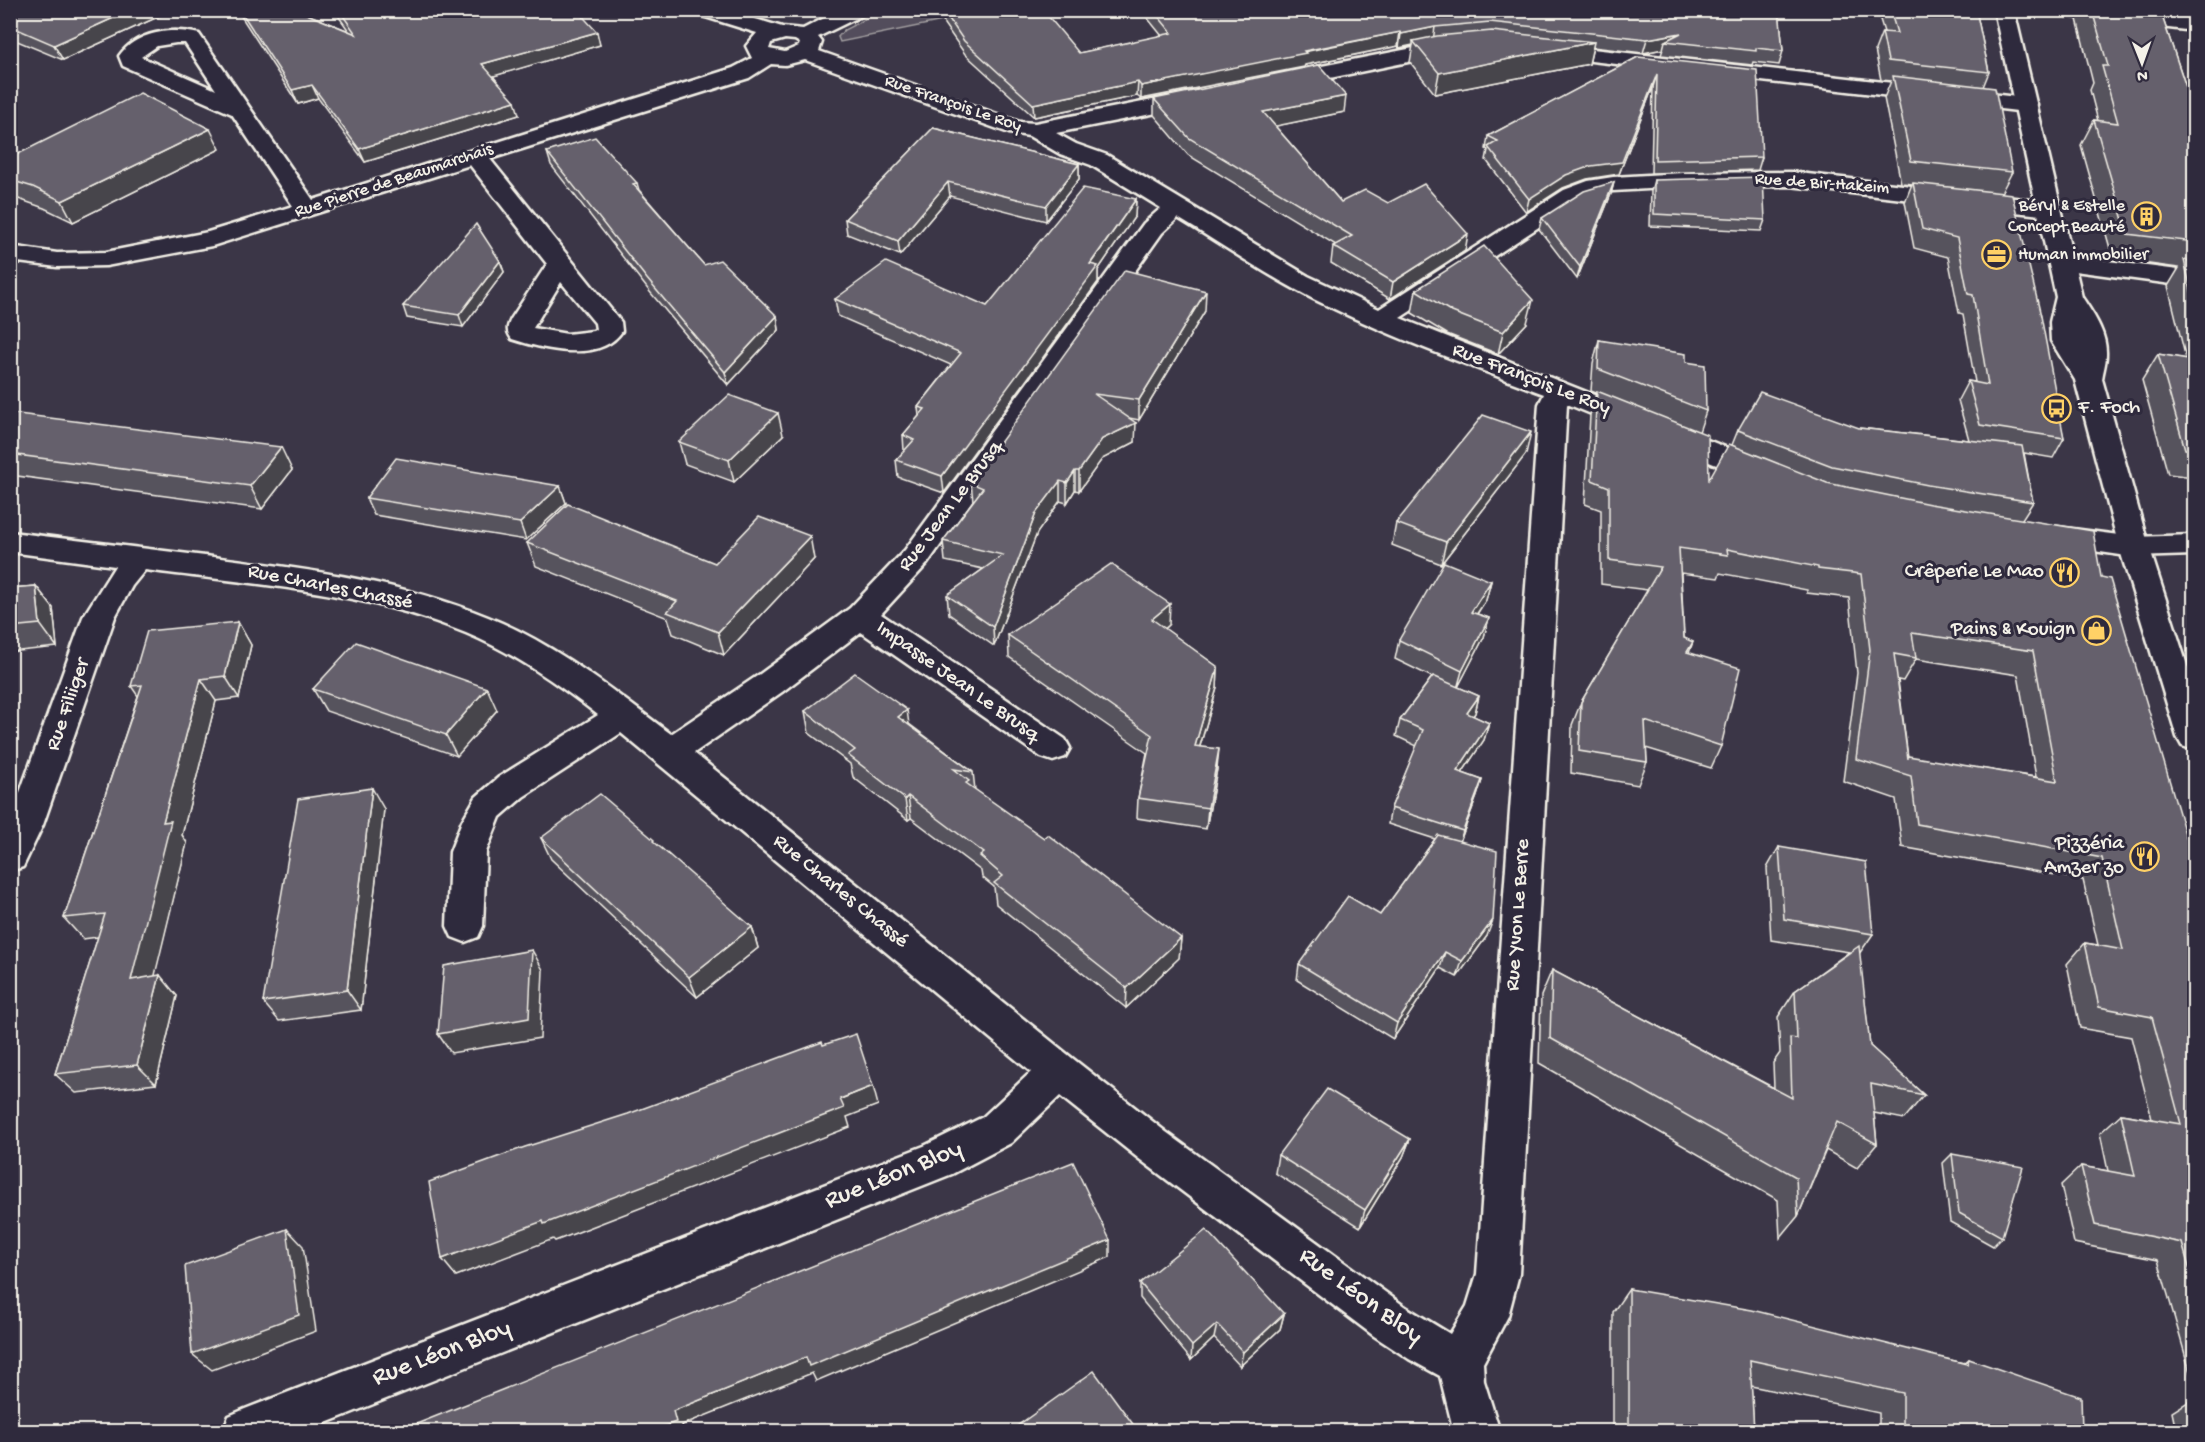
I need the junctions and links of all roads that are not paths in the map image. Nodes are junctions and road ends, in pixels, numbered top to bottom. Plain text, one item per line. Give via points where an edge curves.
1 (858, 10) edge
2 (2004, 10) edge
3 (2067, 10) edge
4 (708, 13) edge
5 (2194, 25) edge
6 (778, 33) junction
7 (805, 44) junction
8 (1471, 44) edge
9 (1528, 48) edge
10 (763, 52) junction
11 (1264, 84) edge
12 (1218, 94) edge
13 (2026, 105) junction
14 (240, 109) dead end
15 (1083, 122) junction
16 (1035, 130) junction
17 (474, 156) junction
18 (1099, 160) junction
19 (1177, 207) junction
20 (308, 209) junction
21 (2049, 209) junction
22 (10, 253) edge
23 (2061, 263) junction
24 (561, 264) dead end
25 (2194, 280) edge
26 (1380, 320) junction
27 (1560, 390) junction
28 (1791, 484) edge
29 (2019, 532) edge
30 (10, 542) edge
31 (2194, 545) edge
32 (2134, 547) junction
33 (137, 560) junction
34 (861, 616) junction
35 (621, 716) junction
36 (2194, 737) edge
37 (1053, 748) dead end
38 (670, 752) junction
39 (10, 857) edge
40 (465, 926) dead end
41 (1058, 1071) junction
42 (1461, 1363) junction
43 (245, 1431) edge
44 (1477, 1431) edge

1 - 7 street
2 - 13 street
3 - 5 street
4 - 6 street
4 - 10 street via 720,33
6 - 7 street, Rue François Le Roy
6 - 10 street, Rue Pierre de Beaumarchais via 764,38
7 - 10 street via 788,59
7 - 16 street, Rue François Le Roy via 1017,128
8 - 11 street
9 - 13 street
10 - 17 street, Rue Pierre de Beaumarchais via 741,73
12 - 15 street
13 - 21 street
14 - 20 street
15 - 16 street
15 - 18 street via 1086,137
16 - 18 street, Rue François Le Roy via 1068,149
17 - 20 street, Rue Pierre de Beaumarchais
17 - 24 street
18 - 19 street, Rue François Le Roy
19 - 26 street, Rue François Le Roy via 1299,281
19 - 34 street, Rue Jean Le Brusq via 1153,228 922,549
20 - 22 street, Rue Pierre de Beaumarchais via 212,239 126,256 57,260
21 - 23 street
21 - 26 street, Rue de Bir-Hakeim via 1811,180 1683,180 1596,186 1572,195
23 - 25 street
23 - 32 street via 2069,297 2062,320 2063,337 2067,350 2088,379
26 - 27 street, Rue François Le Roy
27 - 28 street, Rue François Le Roy
27 - 42 street, Rue Yvon Le Berre via 1553,404 1498,1274 1486,1316 1467,1345
29 - 32 street
30 - 33 street, Rue Charles Chassé
31 - 32 street
32 - 36 street
33 - 35 street, Rue Charles Chassé via 314,582 431,608 519,645 566,673
33 - 39 street, Rue Filiiger via 99,617 34,803
34 - 37 street, Impasse Jean Le Brusq
34 - 38 street, Rue Jean Le Brusq
35 - 38 street, Rue Charles Chassé
35 - 40 street via 511,787 488,807 468,852
38 - 41 street, Rue Charles Chassé
41 - 42 street, Rue Léon Bloy via 1389,1321
41 - 43 street, Rue Léon Bloy via 998,1129 957,1151
42 - 44 street via 1462,1381

